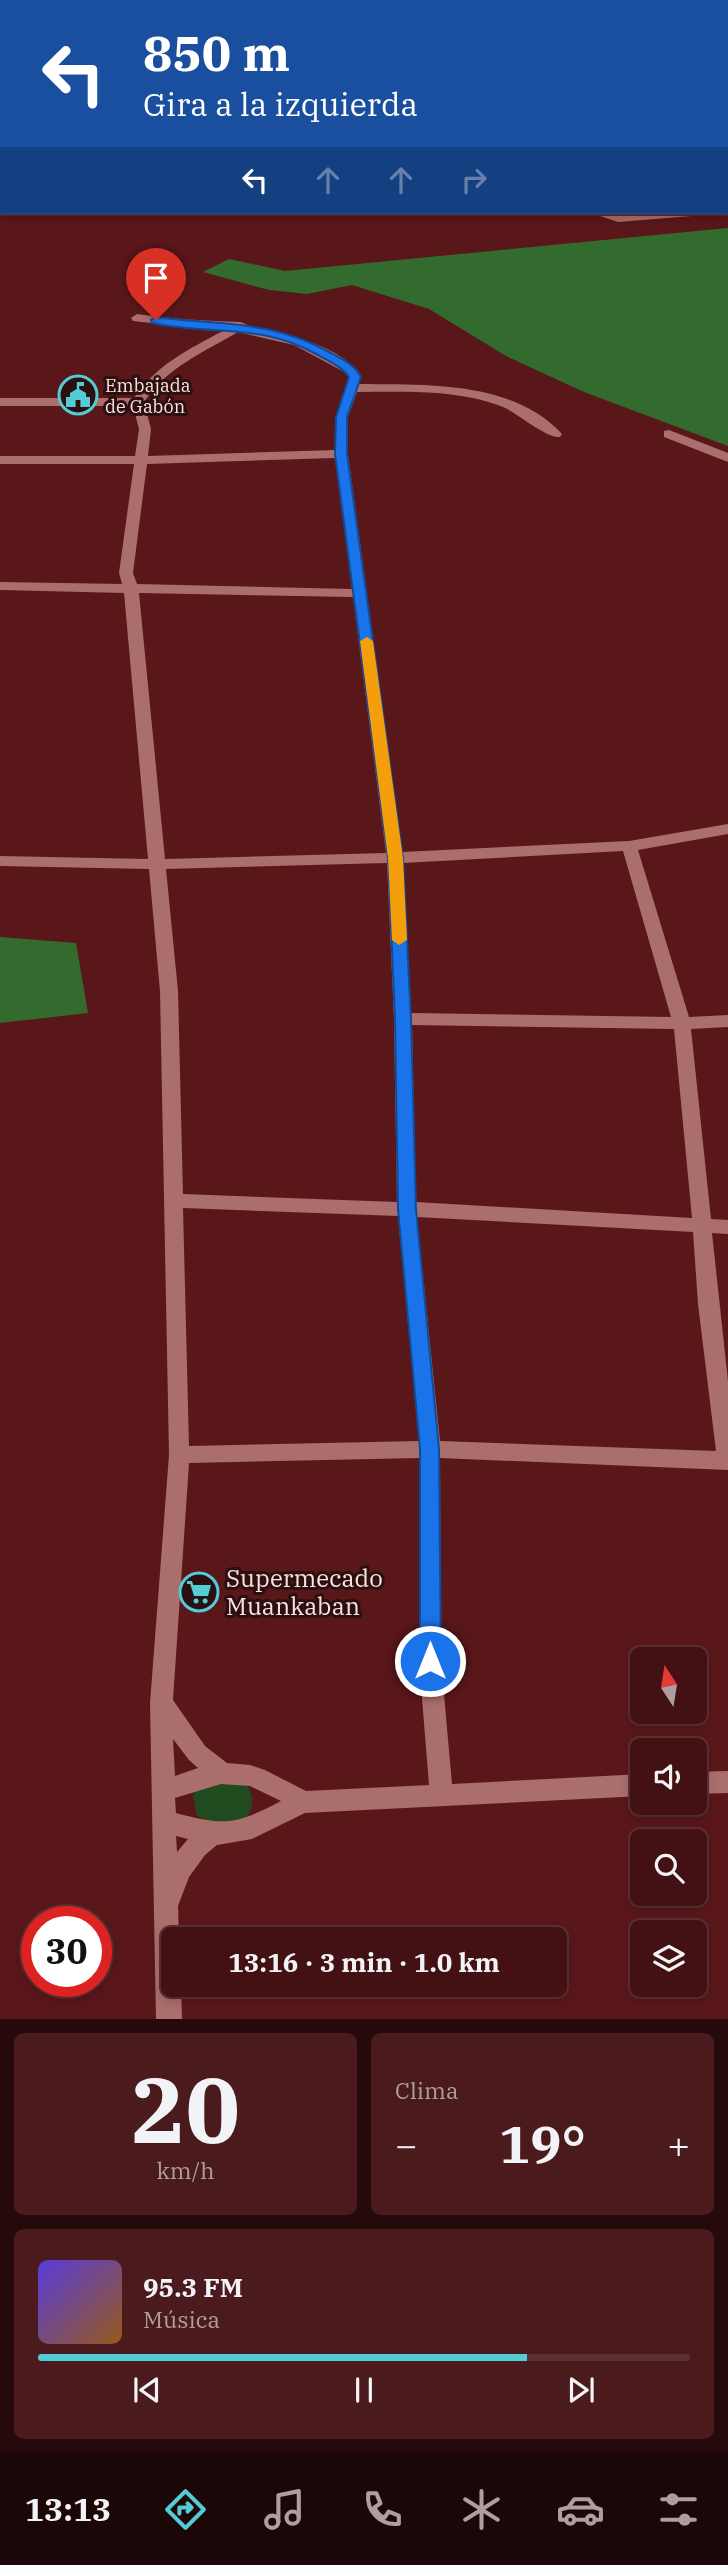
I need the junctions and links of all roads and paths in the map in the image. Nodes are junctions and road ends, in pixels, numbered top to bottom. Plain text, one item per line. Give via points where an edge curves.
1 (617, 0) edge
2 (627, 0) edge
3 (601, 214) edge
4 (679, 214) edge
5 (137, 318) dead end
6 (240, 326) junction
7 (352, 388) junction
8 (0, 402) edge
9 (138, 402) junction
10 (555, 434) dead end
11 (669, 434) dead end
12 (341, 454) junction
13 (728, 458) edge
14 (0, 460) edge
15 (142, 460) junction
16 (0, 586) edge
17 (131, 589) junction
18 (360, 593) junction
19 (728, 829) edge
20 (629, 846) junction
21 (395, 858) junction
22 (0, 861) edge
23 (158, 864) junction
24 (403, 1019) junction
25 (728, 1021) edge
26 (682, 1023) junction
27 (173, 1201) junction
28 (407, 1209) junction
29 (701, 1225) junction
30 (728, 1227) edge
31 (430, 1449) junction
32 (179, 1455) junction
33 (728, 1460) edge
34 (161, 1703) junction
35 (221, 1772) junction
36 (728, 1782) edge
37 (707, 1783) edge
38 (630, 1785) edge
39 (164, 1791) junction
40 (441, 1793) junction
41 (303, 1802) junction
42 (163, 1821) junction
43 (212, 1834) junction
44 (166, 1911) junction
45 (169, 2019) edge

1 - 2 street
3 - 4 street via 618,219
5 - 6 street
6 - 7 street via 299,340 321,352 353,372
6 - 9 street via 161,372
7 - 10 street via 469,392 525,413
7 - 12 street via 342,417
8 - 9 street
9 - 15 street via 145,429
11 - 13 street
12 - 15 street
12 - 18 street
14 - 15 street
15 - 17 street via 126,573
16 - 17 street
17 - 18 street
17 - 23 street
18 - 21 street
19 - 20 street
20 - 21 street
20 - 26 street
21 - 23 street
21 - 24 street
22 - 23 street
23 - 27 street via 169,990
24 - 26 street
24 - 28 street
25 - 26 street
26 - 29 street
27 - 28 street
27 - 32 street
28 - 29 street
28 - 31 street
29 - 30 street
29 - 33 street
31 - 32 street
31 - 33 street
31 - 40 street via 430,1661
32 - 34 street
34 - 35 street via 197,1753
34 - 39 street
35 - 39 street
35 - 41 street via 271,1782
36 - 37 street
38 - 40 street
39 - 42 street
40 - 41 street
41 - 43 street via 252,1828
42 - 43 street
42 - 44 street
43 - 44 street via 195,1846 178,1870
44 - 45 street

